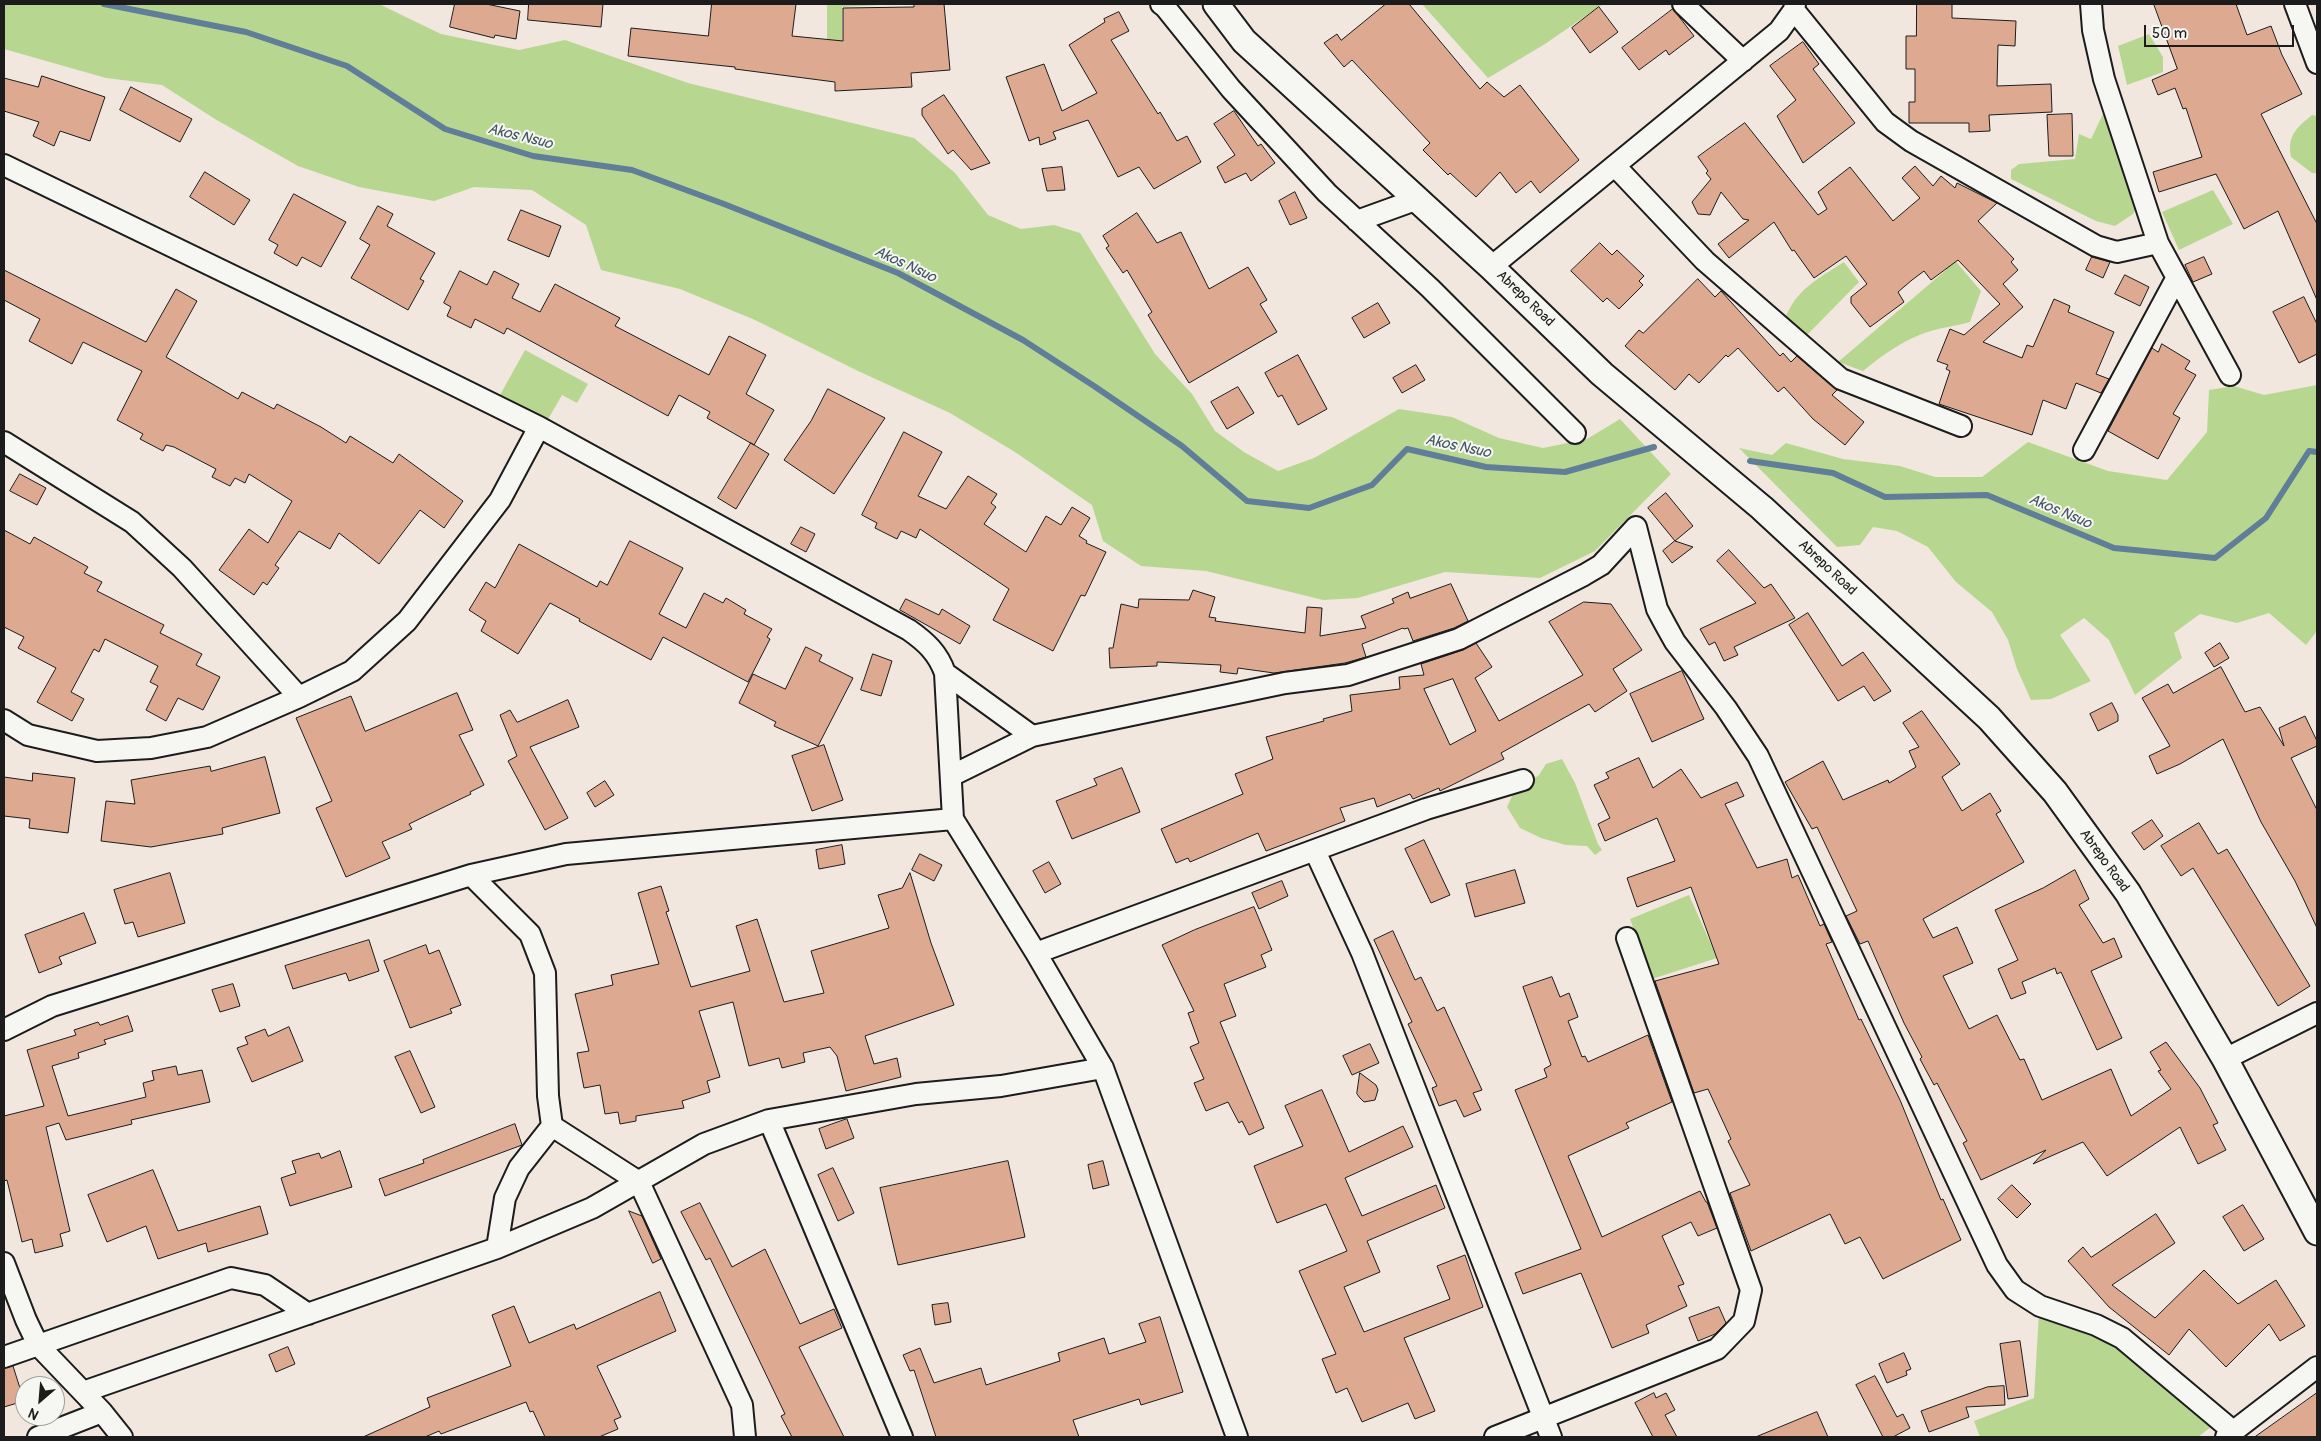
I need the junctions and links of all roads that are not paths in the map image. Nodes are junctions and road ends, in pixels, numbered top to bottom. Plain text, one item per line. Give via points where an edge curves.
1 (1161, 4) edge
2 (1216, 4) edge
3 (1682, 4) edge
4 (2091, 4) edge
5 (2295, 4) edge
6 (1795, 7) edge
7 (1743, 61) junction
8 (2317, 62) edge
9 (4, 165) edge
10 (1615, 166) junction
11 (1418, 199) junction
12 (1357, 221) junction
13 (2158, 244) junction
14 (1491, 267) junction
15 (2176, 279) junction
16 (2230, 375) dead end
17 (1961, 426) dead end
18 (539, 428) junction
19 (1575, 433) dead end
20 (4, 442) edge
21 (2084, 450) dead end
22 (945, 673) junction
23 (299, 697) junction
24 (4, 720) edge
25 (1032, 736) junction
26 (950, 776) junction
27 (1523, 780) dead end
28 (953, 819) junction
29 (1315, 851) junction
30 (471, 875) junction
31 (1627, 938) dead end
32 (1036, 952) junction
33 (2317, 1013) edge
34 (4, 1030) edge
35 (2225, 1059) junction
36 (1103, 1068) junction
37 (769, 1120) junction
38 (552, 1126) junction
39 (639, 1182) junction
40 (2317, 1232) edge
41 (497, 1248) junction
42 (4, 1262) edge
43 (308, 1314) junction
44 (38, 1345) junction
45 (4, 1357) edge
46 (2317, 1367) edge
47 (83, 1392) junction
48 (102, 1412) junction
49 (1544, 1419) junction
50 (2230, 1435) edge
51 (38, 1437) edge
52 (122, 1437) edge
53 (745, 1437) edge
54 (902, 1437) edge
55 (1237, 1437) edge
56 (1495, 1437) edge
57 (1552, 1437) edge

1 - 12 street via 1284,148
2 - 11 main road, Abrepo Road via 1244,40
3 - 7 street
4 - 13 street via 2104,79
5 - 8 street
6 - 7 street via 1779,31
6 - 13 street via 1885,122 1911,141 2096,246 2117,252
7 - 10 street
9 - 18 street
10 - 14 street
10 - 17 street via 1705,261 1842,379
11 - 12 street
11 - 14 main road, Abrepo Road
12 - 19 street via 1430,288
13 - 15 street
14 - 35 main road, Abrepo Road via 1602,374 1762,508 1989,718 2055,792 2128,894
15 - 16 street
15 - 21 street
18 - 22 street via 909,630 927,643
18 - 23 street via 500,500 407,621 352,671
20 - 23 street via 132,522 182,568
22 - 25 street
22 - 26 street
23 - 24 street via 207,737 151,748 97,751 28,735
25 - 26 street
25 - 50 street via 1285,683 1348,675 1459,639 1601,565 1636,527 1657,609 1675,642 1758,756 1997,1265 2014,1290 2040,1306 2096,1325 2122,1338
26 - 28 street
27 - 29 street via 1426,809
28 - 30 street via 566,854
28 - 32 street
29 - 32 street
29 - 49 street via 1362,953
30 - 34 street via 52,1006
30 - 38 street via 530,934 545,973 548,1096
31 - 49 street via 1751,1290 1744,1321 1717,1349
32 - 36 street
33 - 35 street
35 - 40 main road, Abrepo Road
36 - 37 street via 1001,1086 916,1094
36 - 55 street
37 - 39 street via 704,1144
37 - 54 street
38 - 39 street
38 - 41 street via 519,1168 505,1198
39 - 41 street via 592,1208
39 - 53 street via 742,1405
41 - 43 street
42 - 44 street
43 - 44 street via 265,1285 231,1278
43 - 47 street
44 - 45 street
44 - 47 street
46 - 50 street
47 - 48 street
48 - 51 street
48 - 52 street
49 - 56 street
49 - 57 street

